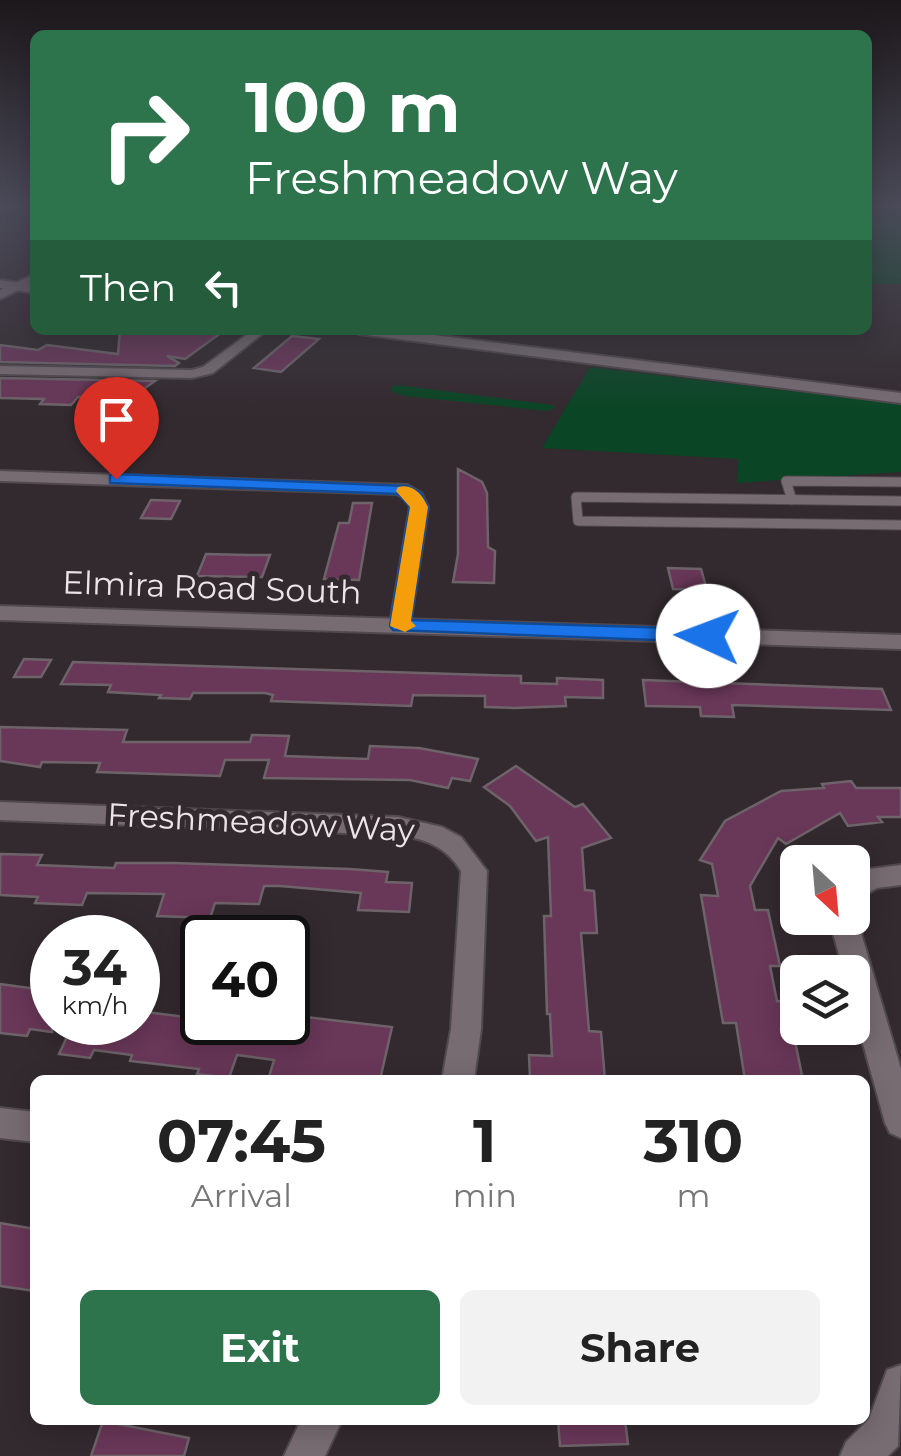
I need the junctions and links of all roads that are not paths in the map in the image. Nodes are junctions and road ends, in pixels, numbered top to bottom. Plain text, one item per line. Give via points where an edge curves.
1 (30, 279) edge
2 (0, 284) edge
3 (16, 286) junction
4 (30, 287) edge
5 (0, 295) edge
6 (254, 335) edge
7 (399, 335) edge
8 (0, 370) edge
9 (901, 398) edge
10 (0, 476) edge
11 (901, 482) edge
12 (792, 500) junction
13 (901, 502) edge
14 (901, 525) edge
15 (0, 614) edge
16 (400, 626) junction
17 (901, 642) edge
18 (0, 810) edge
19 (901, 875) edge
20 (870, 879) edge
21 (851, 935) edge
22 (459, 1075) edge
23 (0, 1122) edge
24 (901, 1123) edge
25 (30, 1127) edge
26 (901, 1384) edge
27 (320, 1425) edge
28 (304, 1456) edge
29 (860, 1456) edge

1 - 3 street
2 - 3 street
3 - 4 street
3 - 5 street
6 - 8 street via 208,370 192,374
7 - 9 street
10 - 16 street via 402,489 419,507
11 - 12 lane via 786,481
12 - 13 lane
12 - 14 lane via 576,498 578,521
15 - 16 street, Elmira Road South
16 - 17 street, Elmira Road South
18 - 22 street, Freshmeadow Way via 398,826 453,842 474,871
19 - 20 street
21 - 24 street
23 - 25 street
26 - 29 street via 884,1432
27 - 28 street

